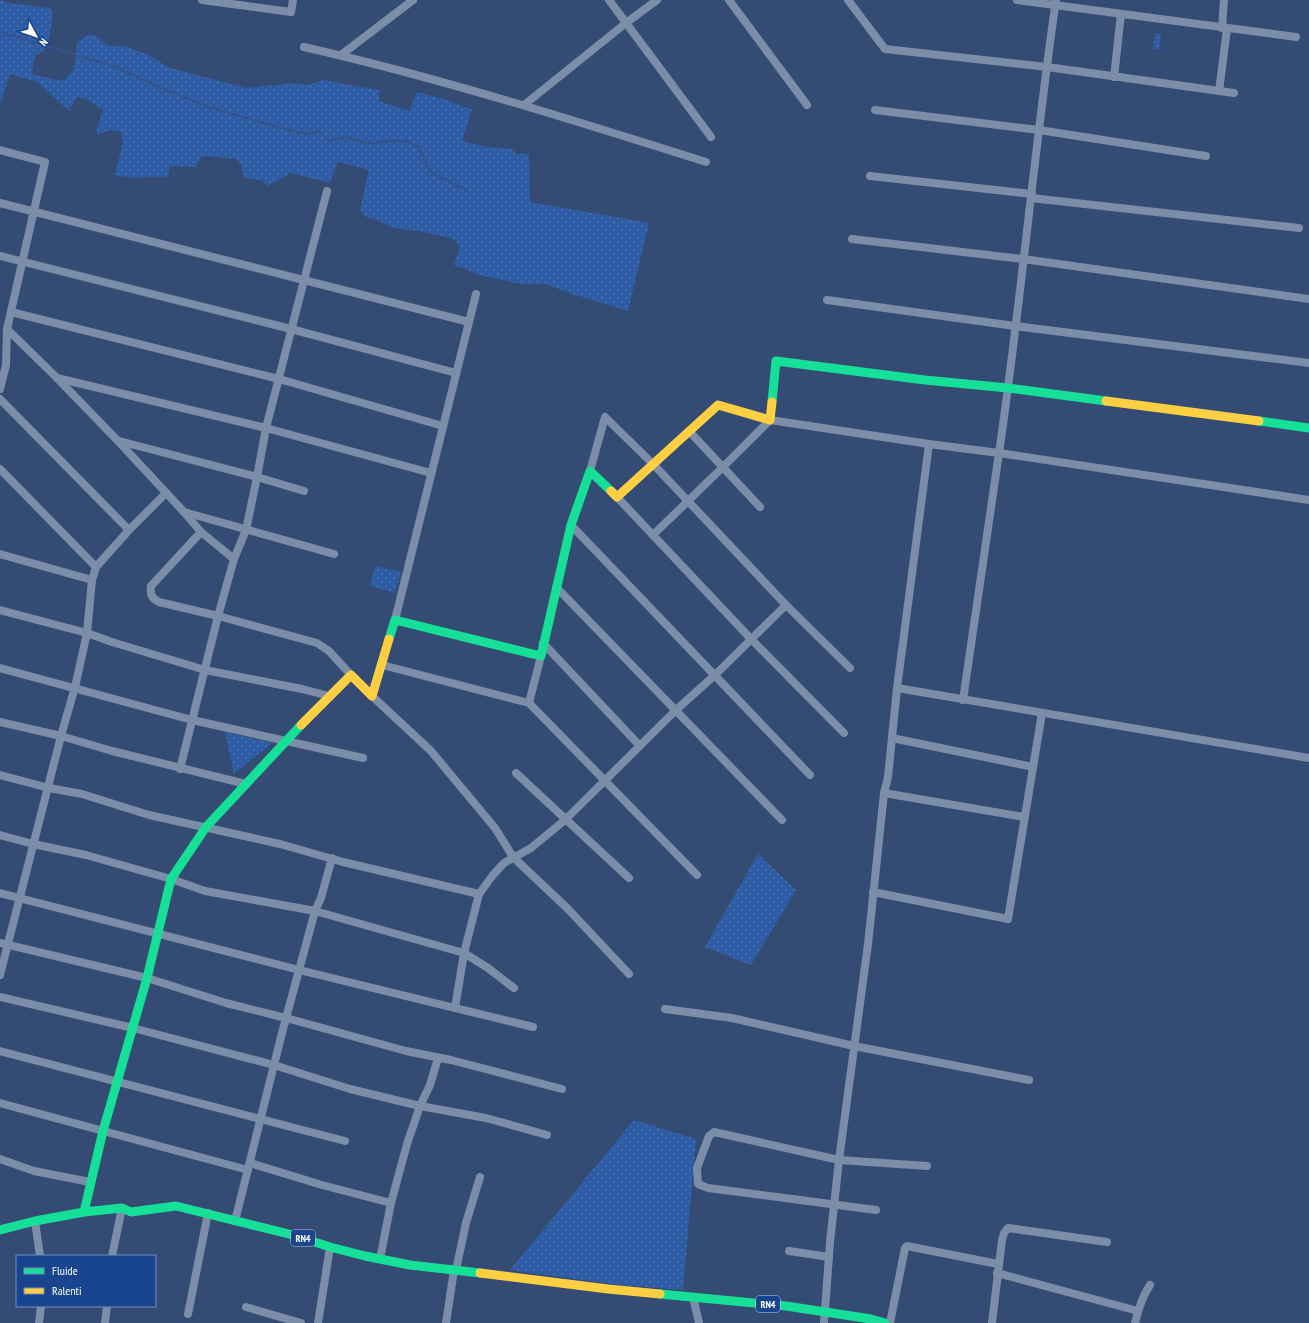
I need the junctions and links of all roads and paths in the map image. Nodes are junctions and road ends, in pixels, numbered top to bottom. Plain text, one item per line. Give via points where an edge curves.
1 (202, 0) edge
2 (293, 0) edge
3 (413, 0) edge
4 (609, 0) edge
5 (657, 0) edge
6 (729, 0) edge
7 (848, 0) edge
8 (1017, 0) edge
9 (1224, 0) edge
10 (1056, 3) edge
11 (1121, 14) junction
12 (626, 23) junction
13 (1224, 28) junction
14 (1296, 37) dead end
15 (304, 47) dead end
16 (341, 55) junction
17 (1047, 67) junction
18 (1114, 77) junction
19 (1219, 91) junction
20 (1234, 93) dead end
21 (524, 105) junction
22 (807, 105) dead end
23 (875, 110) dead end
24 (1039, 130) junction
25 (711, 137) dead end
26 (0, 150) edge
27 (1206, 156) dead end
28 (706, 162) dead end
29 (870, 176) dead end
30 (327, 191) dead end
31 (1031, 196) junction
32 (0, 202) edge
33 (33, 212) junction
34 (1299, 228) dead end
35 (852, 239) dead end
36 (0, 256) edge
37 (1023, 259) junction
38 (22, 262) junction
39 (304, 280) junction
40 (476, 294) dead end
41 (1309, 298) edge
42 (826, 300) dead end
43 (11, 312) junction
44 (469, 322) junction
45 (1015, 326) junction
46 (7, 329) junction
47 (291, 330) junction
48 (1309, 363) edge
49 (456, 373) junction
50 (57, 378) junction
51 (279, 379) junction
52 (1008, 388) junction
53 (0, 389) edge
54 (0, 399) edge
55 (770, 420) junction
56 (443, 426) junction
57 (266, 428) junction
58 (1309, 428) edge
59 (689, 431) junction
60 (118, 441) junction
61 (929, 444) junction
62 (999, 453) junction
63 (653, 464) junction
64 (723, 468) junction
65 (0, 469) edge
66 (590, 471) junction
67 (431, 473) junction
68 (257, 477) junction
69 (304, 491) dead end
70 (166, 493) junction
71 (617, 497) junction
72 (1309, 500) edge
73 (688, 502) junction
74 (760, 507) dead end
75 (184, 512) junction
76 (571, 525) junction
77 (129, 530) junction
78 (246, 530) junction
79 (201, 532) junction
80 (653, 535) junction
81 (0, 554) edge
82 (334, 554) dead end
83 (234, 559) junction
84 (96, 567) junction
85 (92, 580) junction
86 (556, 587) junction
87 (786, 605) junction
88 (0, 610) edge
89 (218, 616) junction
90 (395, 620) junction
91 (87, 633) junction
92 (751, 639) junction
93 (543, 643) junction
94 (542, 656) junction
95 (382, 665) junction
96 (0, 668) edge
97 (850, 668) dead end
98 (205, 670) junction
99 (350, 675) junction
100 (715, 676) junction
101 (75, 687) junction
102 (897, 688) junction
103 (329, 696) junction
104 (372, 696) junction
105 (963, 700) junction
106 (529, 703) junction
107 (676, 710) junction
108 (1042, 713) junction
109 (192, 720) junction
110 (0, 722) edge
111 (844, 733) dead end
112 (61, 736) junction
113 (892, 738) junction
114 (286, 740) junction
115 (640, 746) junction
116 (363, 758) dead end
117 (1309, 758) edge
118 (1033, 767) junction
119 (180, 769) junction
120 (516, 773) dead end
121 (0, 775) edge
122 (810, 776) dead end
123 (605, 780) junction
124 (246, 784) junction
125 (49, 788) junction
126 (884, 794) junction
127 (1024, 817) junction
128 (565, 820) junction
129 (782, 820) dead end
130 (206, 827) junction
131 (0, 835) edge
132 (33, 844) junction
133 (513, 857) junction
134 (332, 858) junction
135 (697, 875) dead end
136 (629, 878) dead end
137 (171, 879) junction
138 (0, 892) edge
139 (874, 892) junction
140 (479, 894) junction
141 (20, 897) junction
142 (315, 911) junction
143 (158, 933) junction
144 (4, 944) edge
145 (464, 953) junction
146 (299, 970) junction
147 (629, 974) dead end
148 (0, 975) edge
149 (147, 978) junction
150 (514, 988) dead end
151 (0, 997) edge
152 (455, 1008) junction
153 (665, 1009) dead end
154 (286, 1018) junction
155 (533, 1027) dead end
156 (133, 1028) junction
157 (854, 1046) junction
158 (0, 1051) edge
159 (438, 1058) junction
160 (274, 1065) junction
161 (1029, 1080) dead end
162 (117, 1081) junction
163 (562, 1089) dead end
164 (0, 1103) edge
165 (420, 1106) junction
166 (261, 1118) junction
167 (103, 1131) junction
168 (547, 1135) dead end
169 (345, 1141) dead end
170 (0, 1159) edge
171 (839, 1160) junction
172 (927, 1166) dead end
173 (249, 1167) junction
174 (480, 1177) dead end
175 (90, 1182) junction
176 (391, 1203) junction
177 (835, 1205) junction
178 (122, 1208) junction
179 (876, 1210) dead end
180 (84, 1212) junction
181 (208, 1213) junction
182 (236, 1220) junction
183 (35, 1221) junction
184 (0, 1230) edge
185 (1107, 1242) dead end
186 (330, 1248) junction
187 (789, 1251) dead end
188 (40, 1255) edge
189 (112, 1255) edge
190 (829, 1257) junction
191 (380, 1259) junction
192 (998, 1264) junction
193 (455, 1270) junction
194 (997, 1273) junction
195 (1150, 1285) dead end
196 (693, 1297) junction
197 (41, 1307) edge
198 (107, 1307) edge
199 (246, 1307) dead end
200 (1138, 1311) junction
201 (825, 1312) junction
202 (188, 1314) dead end
203 (871, 1321) edge
204 (39, 1323) edge
205 (105, 1323) edge
206 (301, 1323) edge
207 (318, 1323) edge
208 (446, 1323) edge
209 (699, 1323) edge
210 (824, 1323) edge
211 (885, 1323) edge
212 (890, 1323) edge
213 (992, 1323) edge
214 (1135, 1323) edge

1 - 2 street via 291,12
3 - 16 street
4 - 12 street
5 - 12 street
6 - 22 street
7 - 17 street via 885,49
8 - 10 street
9 - 13 street
10 - 11 street
10 - 17 street
11 - 13 street
11 - 18 street
12 - 21 street
12 - 25 street
13 - 14 street
13 - 19 street
15 - 16 street
16 - 21 street
17 - 18 street
17 - 24 street
18 - 19 street
19 - 20 street
21 - 28 street
23 - 24 street
24 - 27 street
24 - 31 street
26 - 33 street via 45,162
29 - 31 street
30 - 39 street
31 - 34 street
31 - 37 street
32 - 33 street
33 - 38 street
33 - 39 street
35 - 37 street
36 - 38 street
37 - 41 street
37 - 45 street
38 - 43 street
38 - 47 street
39 - 44 street
39 - 47 street
40 - 44 street
42 - 45 street
43 - 46 street
43 - 51 street
44 - 49 street
45 - 48 street
45 - 52 street
46 - 50 street
46 - 53 street via 6,365
47 - 49 street
47 - 51 street
49 - 56 street
50 - 57 street
50 - 60 street
51 - 56 street
51 - 57 street
52 - 55 main road via 776,361
52 - 58 main road
52 - 62 street
54 - 77 street
55 - 59 main road via 718,405
55 - 61 street
55 - 64 street
56 - 67 street
57 - 67 street
57 - 68 street
59 - 63 main road
59 - 64 street
60 - 68 street
60 - 70 street
61 - 62 street
61 - 102 street
62 - 72 street
62 - 105 street
63 - 66 street via 605,417
63 - 71 main road
63 - 73 street
64 - 73 street
64 - 74 street
65 - 84 street
66 - 71 main road
66 - 76 main road
67 - 90 street
68 - 69 street
68 - 78 street
70 - 75 street
70 - 77 street
71 - 80 street
73 - 80 street
73 - 87 street
75 - 78 street
75 - 79 street
76 - 86 main road
76 - 100 street
77 - 84 street
78 - 82 street
78 - 83 street
79 - 83 street
79 - 89 street via 151,586 150,593 158,602
80 - 92 street
81 - 85 street
83 - 89 street
84 - 85 street
85 - 91 street
86 - 93 main road
86 - 107 street
87 - 92 street
87 - 97 street
88 - 91 street
89 - 98 street
89 - 99 street via 317,643 329,651
90 - 94 main road
90 - 95 main road
91 - 98 street
91 - 101 street
92 - 100 street
92 - 111 street
93 - 94 main road
93 - 115 street
94 - 106 street
95 - 104 main road
95 - 106 street
96 - 101 street
98 - 103 street
98 - 109 street
99 - 103 main road
99 - 104 main road
100 - 107 street
100 - 122 street
101 - 109 street
101 - 112 street
102 - 105 street
102 - 113 street
103 - 114 main road
104 - 133 street via 431,751 495,828
105 - 108 street
106 - 123 street
107 - 115 street
107 - 129 street
108 - 117 street
108 - 118 street
109 - 114 street
109 - 119 street
110 - 112 street
112 - 119 street
112 - 125 street
113 - 118 street
113 - 126 street
114 - 116 street
114 - 124 main road
115 - 123 street
118 - 127 street
119 - 124 street
120 - 128 street
121 - 125 street
123 - 128 street
123 - 135 street
124 - 130 main road
125 - 130 street via 82,794 149,815
125 - 132 street
126 - 127 street
126 - 139 street
127 - 139 street via 1008,919
128 - 133 street via 531,848
128 - 136 street
130 - 134 street
130 - 137 main road
131 - 132 street
132 - 137 street via 86,854
132 - 141 street
133 - 140 street via 493,874
133 - 147 street via 568,909
134 - 140 street
134 - 142 street
137 - 142 street via 205,891
137 - 143 main road
138 - 141 street
139 - 157 street
140 - 145 street
141 - 143 street
141 - 144 street
142 - 145 street
142 - 146 street
143 - 146 street
143 - 149 main road
144 - 148 street
144 - 149 street
145 - 150 street
145 - 152 street
146 - 152 street
146 - 154 street
149 - 154 street via 226,1003
149 - 156 main road
151 - 156 street
152 - 155 street
153 - 157 street via 732,1018
154 - 159 street via 406,1052
154 - 160 street
156 - 160 street
156 - 162 main road
157 - 161 street
157 - 171 street
158 - 162 street
159 - 163 street
159 - 165 street
160 - 165 street via 350,1089
160 - 166 street
162 - 166 street
162 - 167 main road
164 - 167 street
165 - 168 street via 486,1118
165 - 176 street
166 - 169 street
166 - 173 street
167 - 173 street
167 - 175 main road
170 - 175 street via 34,1170
171 - 172 street
171 - 177 street
171 - 177 street via 714,1132 709,1136 697,1168 698,1184 708,1188
173 - 176 street
173 - 182 street
174 - 193 street
175 - 180 main road
176 - 191 street
177 - 179 street
177 - 190 street
178 - 180 main road, RN4
178 - 181 main road, RN4 via 131,1212 176,1206
178 - 189 street
180 - 183 main road, RN4
181 - 182 main road, RN4
181 - 202 street
182 - 186 main road, RN4
183 - 184 main road, RN4
183 - 188 street
185 - 192 street via 1008,1228 1002,1240
186 - 191 main road, RN4
186 - 207 street
187 - 190 street
190 - 201 street
191 - 193 main road, RN4
192 - 194 street
192 - 212 street via 907,1246
193 - 196 main road, RN4
193 - 208 street
194 - 200 street
194 - 213 street
195 - 200 street
196 - 201 main road, RN4
196 - 209 street
197 - 204 street
198 - 205 street
199 - 206 street
200 - 214 street
201 - 203 main road, RN4
201 - 210 street
203 - 211 main road, RN4

